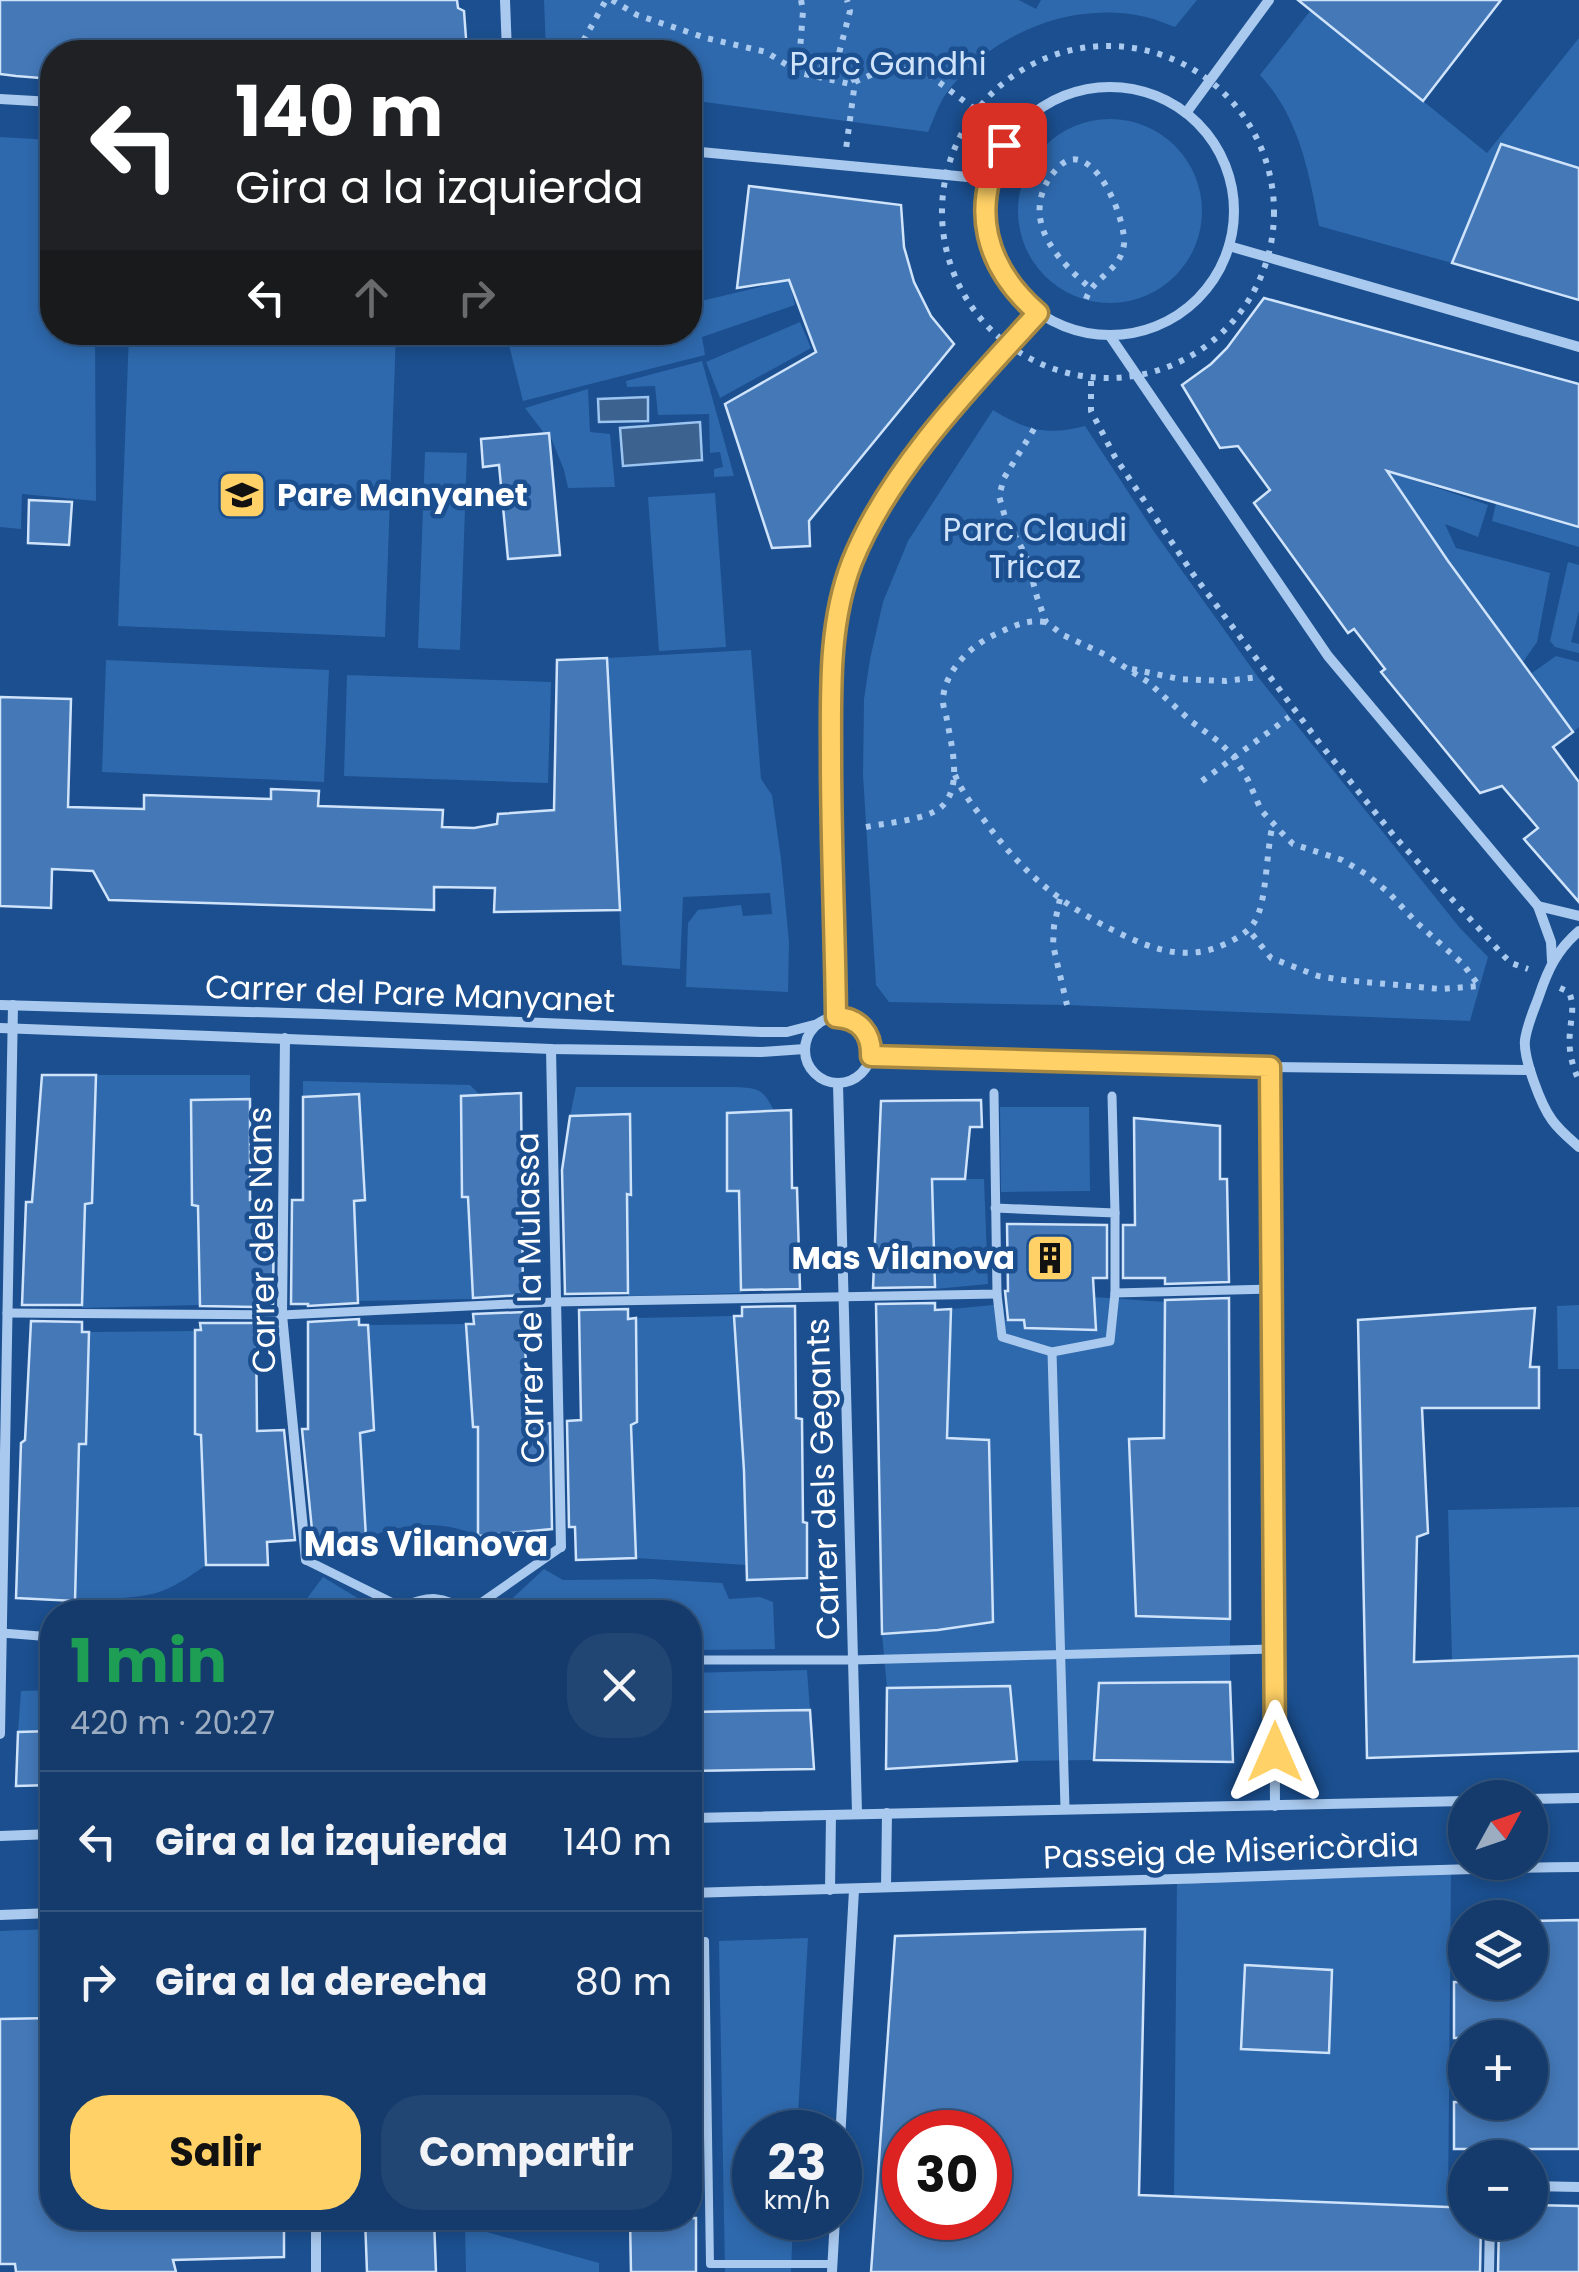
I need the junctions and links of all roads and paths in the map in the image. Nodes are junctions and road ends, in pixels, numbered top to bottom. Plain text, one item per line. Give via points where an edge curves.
1 (505, 0) edge
2 (609, 0) edge
3 (801, 0) edge
4 (848, 0) edge
5 (1270, 0) edge
6 (506, 40) edge
7 (584, 40) edge
8 (836, 65) junction
9 (1210, 80) junction
10 (855, 82) junction
11 (0, 99) edge
12 (40, 101) edge
13 (976, 110) junction
14 (1186, 113) junction
15 (702, 152) edge
16 (844, 166) junction
17 (945, 175) junction
18 (990, 179) junction
19 (1229, 246) junction
20 (1269, 257) junction
21 (1089, 288) junction
22 (1086, 299) dead end
23 (1038, 313) junction
24 (1110, 336) junction
25 (1008, 345) junction
26 (1579, 346) edge
27 (1136, 374) junction
28 (1090, 381) junction
29 (1034, 429) dead end
30 (1046, 622) junction
31 (1126, 668) junction
32 (1258, 677) dead end
33 (1290, 717) dead end
34 (1234, 757) junction
35 (955, 776) junction
36 (1202, 781) dead end
37 (1273, 824) junction
38 (866, 827) dead end
39 (1060, 899) junction
40 (1538, 906) junction
41 (1579, 916) edge
42 (1248, 929) junction
43 (1579, 932) edge
44 (1552, 961) junction
45 (1545, 976) junction
46 (6, 1005) edge
47 (1067, 1005) dead end
48 (836, 1017) junction
49 (818, 1024) junction
50 (6, 1028) edge
51 (285, 1038) junction
52 (551, 1049) junction
53 (805, 1049) junction
54 (871, 1056) junction
55 (1270, 1067) junction
56 (1530, 1070) junction
57 (1579, 1080) edge
58 (838, 1084) junction
59 (994, 1092) dead end
60 (1112, 1096) dead end
61 (1579, 1147) edge
62 (994, 1208) junction
63 (1115, 1212) junction
64 (1273, 1289) junction
65 (996, 1294) junction
66 (1115, 1294) junction
67 (843, 1295) junction
68 (554, 1302) junction
69 (7, 1313) junction
70 (282, 1315) junction
71 (1052, 1352) junction
72 (561, 1547) joint
73 (306, 1560) joint
74 (381, 1600) edge
75 (485, 1600) edge
76 (2, 1633) edge
77 (40, 1636) edge
78 (1274, 1650) junction
79 (1060, 1653) junction
80 (702, 1660) edge
81 (853, 1660) junction
82 (0, 1734) edge
83 (1579, 1798) edge
84 (1548, 1799) edge
85 (1448, 1801) edge
86 (1275, 1806) junction
87 (1064, 1808) junction
88 (857, 1813) junction
89 (887, 1813) junction
90 (831, 1815) junction
91 (702, 1818) edge
92 (40, 1834) edge
93 (0, 1836) edge
94 (1579, 1867) edge
95 (886, 1887) junction
96 (830, 1890) junction
97 (854, 1890) junction
98 (702, 1893) edge
99 (40, 1913) edge
100 (0, 1915) edge
101 (705, 1941) dead end
102 (842, 2110) edge
103 (1548, 2186) edge
104 (1579, 2187) edge
105 (316, 2230) edge
106 (834, 2240) edge
107 (1490, 2240) edge
108 (710, 2268) edge
109 (832, 2268) edge
110 (316, 2272) edge
111 (1489, 2272) edge

1 - 6 street
2 - 7 path
2 - 10 path via 637,16 766,52 800,73
3 - 8 path via 800,50 811,66
4 - 8 path
5 - 9 street
8 - 10 path
9 - 13 path via 1148,50 1113,46 1036,63
9 - 14 street
9 - 20 path via 1238,104 1268,170 1274,201
10 - 13 path via 889,67 928,74
10 - 16 path
11 - 12 street
13 - 17 path
14 - 18 street via 1135,90 1078,91 1029,116 1004,145
14 - 19 street via 1228,173 1234,210
15 - 16 street
16 - 17 street
17 - 18 street
17 - 25 path via 945,238 954,272 969,301
18 - 23 street via 986,222 997,264
19 - 20 street
19 - 24 street via 1216,276 1184,311 1157,327
20 - 26 street
20 - 27 path via 1242,308 1215,336 1190,356
21 - 21 path via 1114,268 1124,228 1098,175 1069,160 1048,181 1040,215 1057,258
21 - 22 path
23 - 24 street via 1080,332
23 - 25 street
24 - 27 street
25 - 28 path via 1063,376
25 - 48 street via 875,516 838,610 831,678
27 - 28 path
27 - 40 street via 1328,656
28 - 45 path via 1090,411 1135,487 1321,745 1504,956
29 - 30 path via 999,496
30 - 31 path
30 - 35 path via 1024,622 980,642 948,681 942,700
31 - 32 path via 1178,679
31 - 34 path
33 - 34 path
34 - 36 path
34 - 37 path
35 - 38 path via 940,809
35 - 39 path via 1016,862
37 - 42 path via 1262,902
37 - 42 path via 1293,844 1366,874 1480,986 1441,989 1318,976 1271,958
39 - 42 path via 1162,952 1215,949
39 - 47 path via 1053,945
40 - 41 street
40 - 44 street
43 - 44 street
44 - 45 street
45 - 56 street via 1524,1042
45 - 57 path via 1569,992 1574,1004 1569,1036
46 - 49 street, Carrer del Pare Manyanet via 761,1032
46 - 50 street
48 - 49 street
48 - 54 street via 863,1028
49 - 53 street
50 - 51 street, Carrer del Pare Manyanet
50 - 69 street
51 - 52 street, Carrer del Pare Manyanet
51 - 70 street, Carrer dels Nans
52 - 53 street, Carrer del Pare Manyanet
52 - 68 street, Carrer de la Mulassa
53 - 58 street via 811,1069
54 - 55 street
54 - 58 street via 863,1072
55 - 56 street
55 - 64 street
56 - 61 street via 1543,1106
58 - 67 street, Carrer dels Gegants
59 - 62 street
60 - 63 street
62 - 63 street
62 - 65 street
63 - 66 street
64 - 66 street
64 - 78 street
65 - 67 street
65 - 71 street via 1002,1338
66 - 71 street via 1110,1341
67 - 68 street
67 - 81 street, Carrer dels Gegants
68 - 70 street
68 - 72 street, Carrer de la Mulassa
69 - 70 street
69 - 76 street
70 - 73 street, Carrer dels Nans
71 - 79 street
72 - 75 street
73 - 74 street
76 - 77 street
76 - 82 street
78 - 79 street
78 - 86 street
79 - 81 street
79 - 87 street
80 - 81 street
81 - 88 street, Carrer dels Gegants
83 - 84 street
85 - 86 street, Passeig de Misericòrdia
86 - 87 street, Passeig de Misericòrdia
87 - 89 street, Passeig de Misericòrdia
88 - 89 street, Passeig de Misericòrdia
88 - 90 street, Passeig de Misericòrdia
89 - 95 street
90 - 91 street, Passeig de Misericòrdia
90 - 96 street
92 - 93 street
94 - 95 street, Passeig de Misericòrdia
95 - 97 street, Passeig de Misericòrdia
96 - 97 street, Passeig de Misericòrdia
96 - 98 street, Passeig de Misericòrdia
97 - 102 street
99 - 100 street
101 - 108 lane
103 - 104 street
105 - 110 street
106 - 109 street
107 - 111 street
108 - 109 lane

